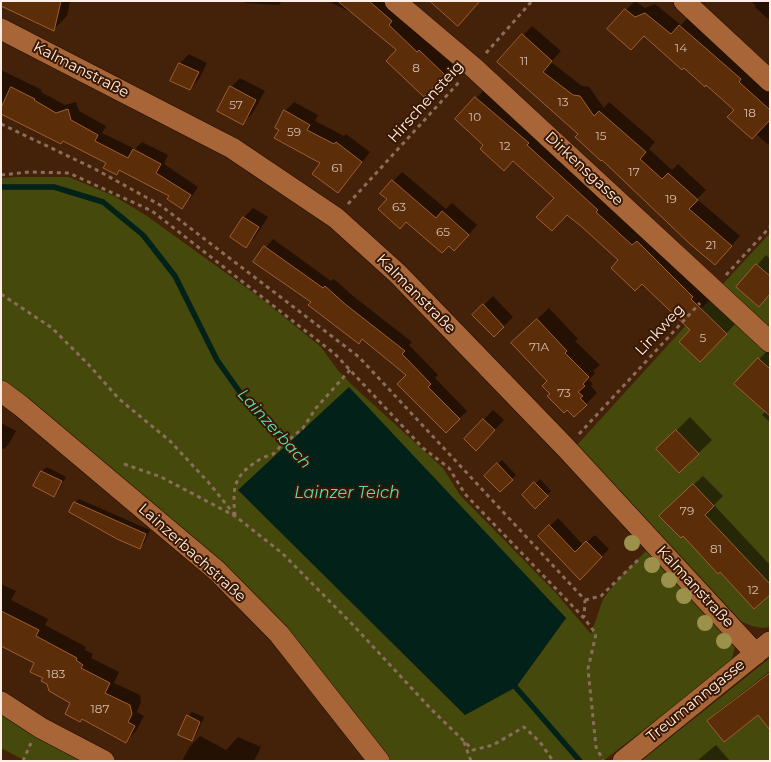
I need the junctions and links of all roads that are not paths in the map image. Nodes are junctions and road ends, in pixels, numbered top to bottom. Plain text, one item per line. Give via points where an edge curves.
1 (394, 1) edge
2 (684, 1) edge
3 (1, 29) edge
4 (770, 81) edge
5 (770, 342) edge
6 (1, 391) edge
7 (763, 648) edge
8 (1, 702) edge
9 (104, 761) edge
10 (379, 761) edge
11 (623, 761) edge

1 - 5 street, Dirkensgasse via 473,67
2 - 4 street
3 - 7 street, Kalmanstraße via 232,148 336,218 398,274 655,543
6 - 10 street, Lainzerbachstraße via 217,570 279,634
7 - 11 street, Treumanngasse
8 - 9 street via 41,728

